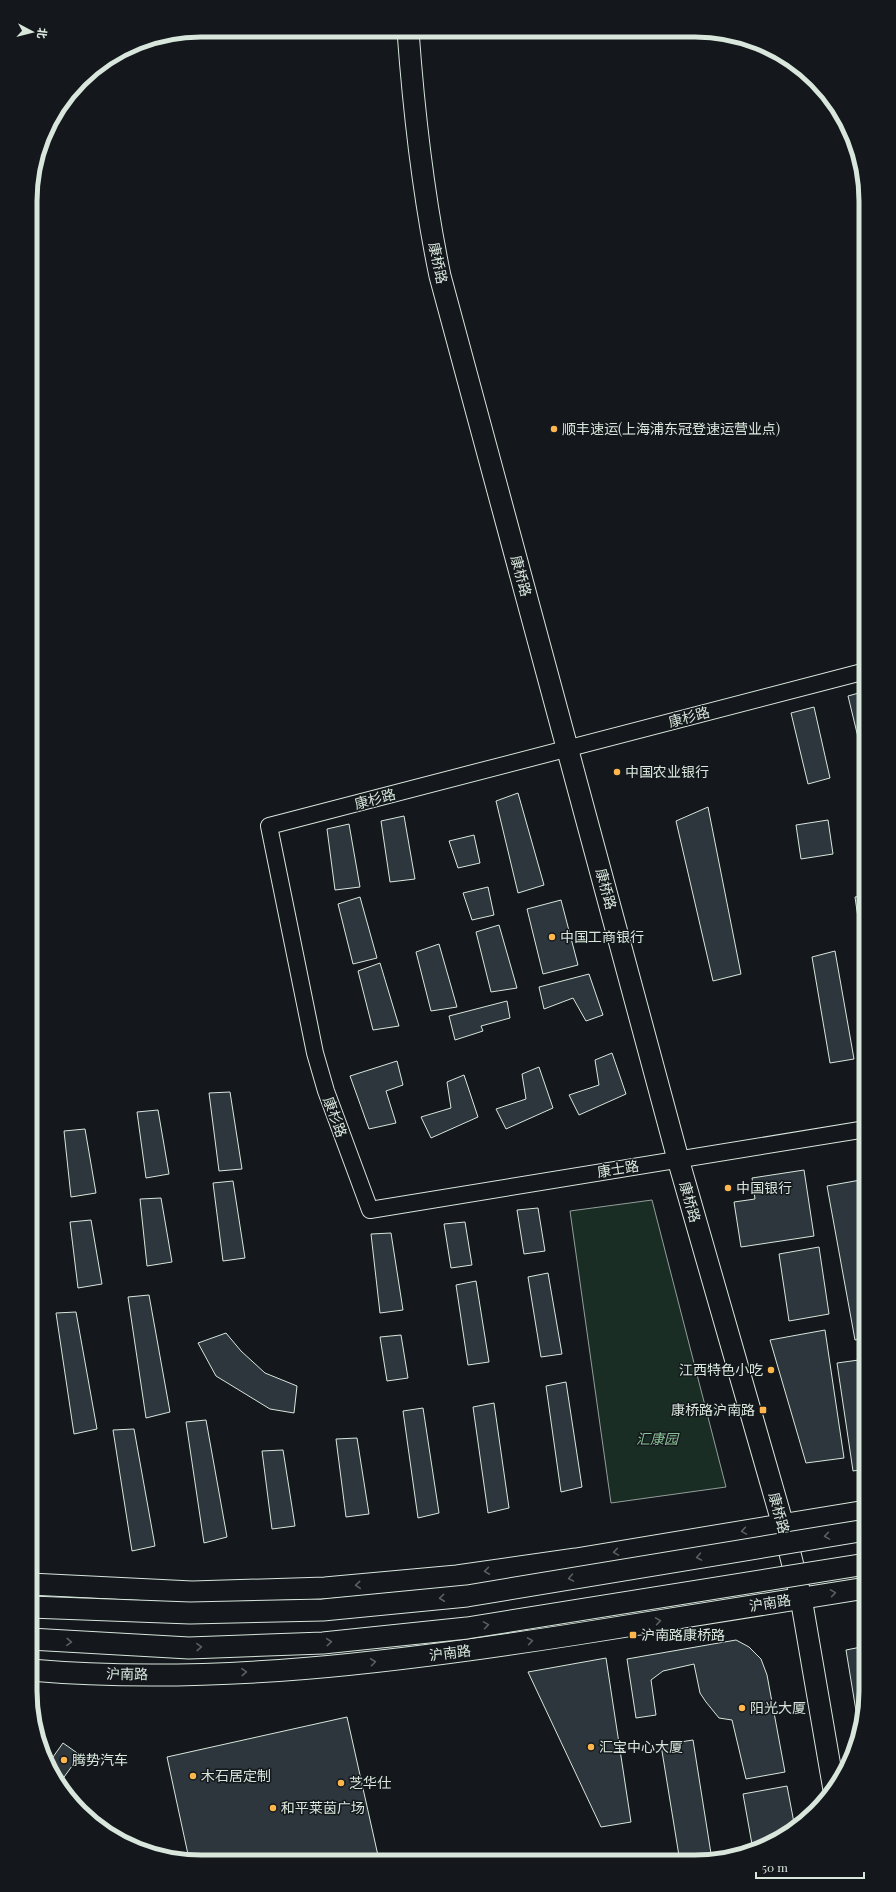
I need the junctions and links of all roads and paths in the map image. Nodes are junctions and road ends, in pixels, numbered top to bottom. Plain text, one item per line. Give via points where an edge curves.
1 (408, 37) edge
2 (859, 673) edge
3 (568, 749) junction
4 (859, 1130) edge
5 (678, 1159) junction
6 (370, 1210) joint
7 (859, 1512) edge
8 (783, 1525) junction
9 (859, 1531) edge
10 (859, 1565) edge
11 (37, 1584) edge
12 (859, 1589) edge
13 (801, 1598) junction
14 (37, 1607) edge
15 (37, 1639) edge
16 (37, 1671) edge
17 (832, 1780) edge

1 - 3 main road, 康桥路 via 417,141 440,276
2 - 3 street, 康杉路
3 - 5 main road, 康桥路
3 - 6 street, 康杉路 via 270,826 315,1053 326,1091
4 - 5 street, 康士路
5 - 6 street, 康士路
5 - 8 main road, 康桥路
7 - 8 main road
8 -> 11 main road via 457,1576 325,1588 192,1592
8 - 13 main road, 康桥路
9 -> 14 main road, bridge via 467,1596 324,1610 190,1613
15 -> 10 main road, bridge via 189,1648 323,1643 467,1628
13 -> 12 main road, 沪南路
16 -> 13 main road, 沪南路 via 191,1675 333,1667 466,1651
13 - 17 main road, 康桥路

